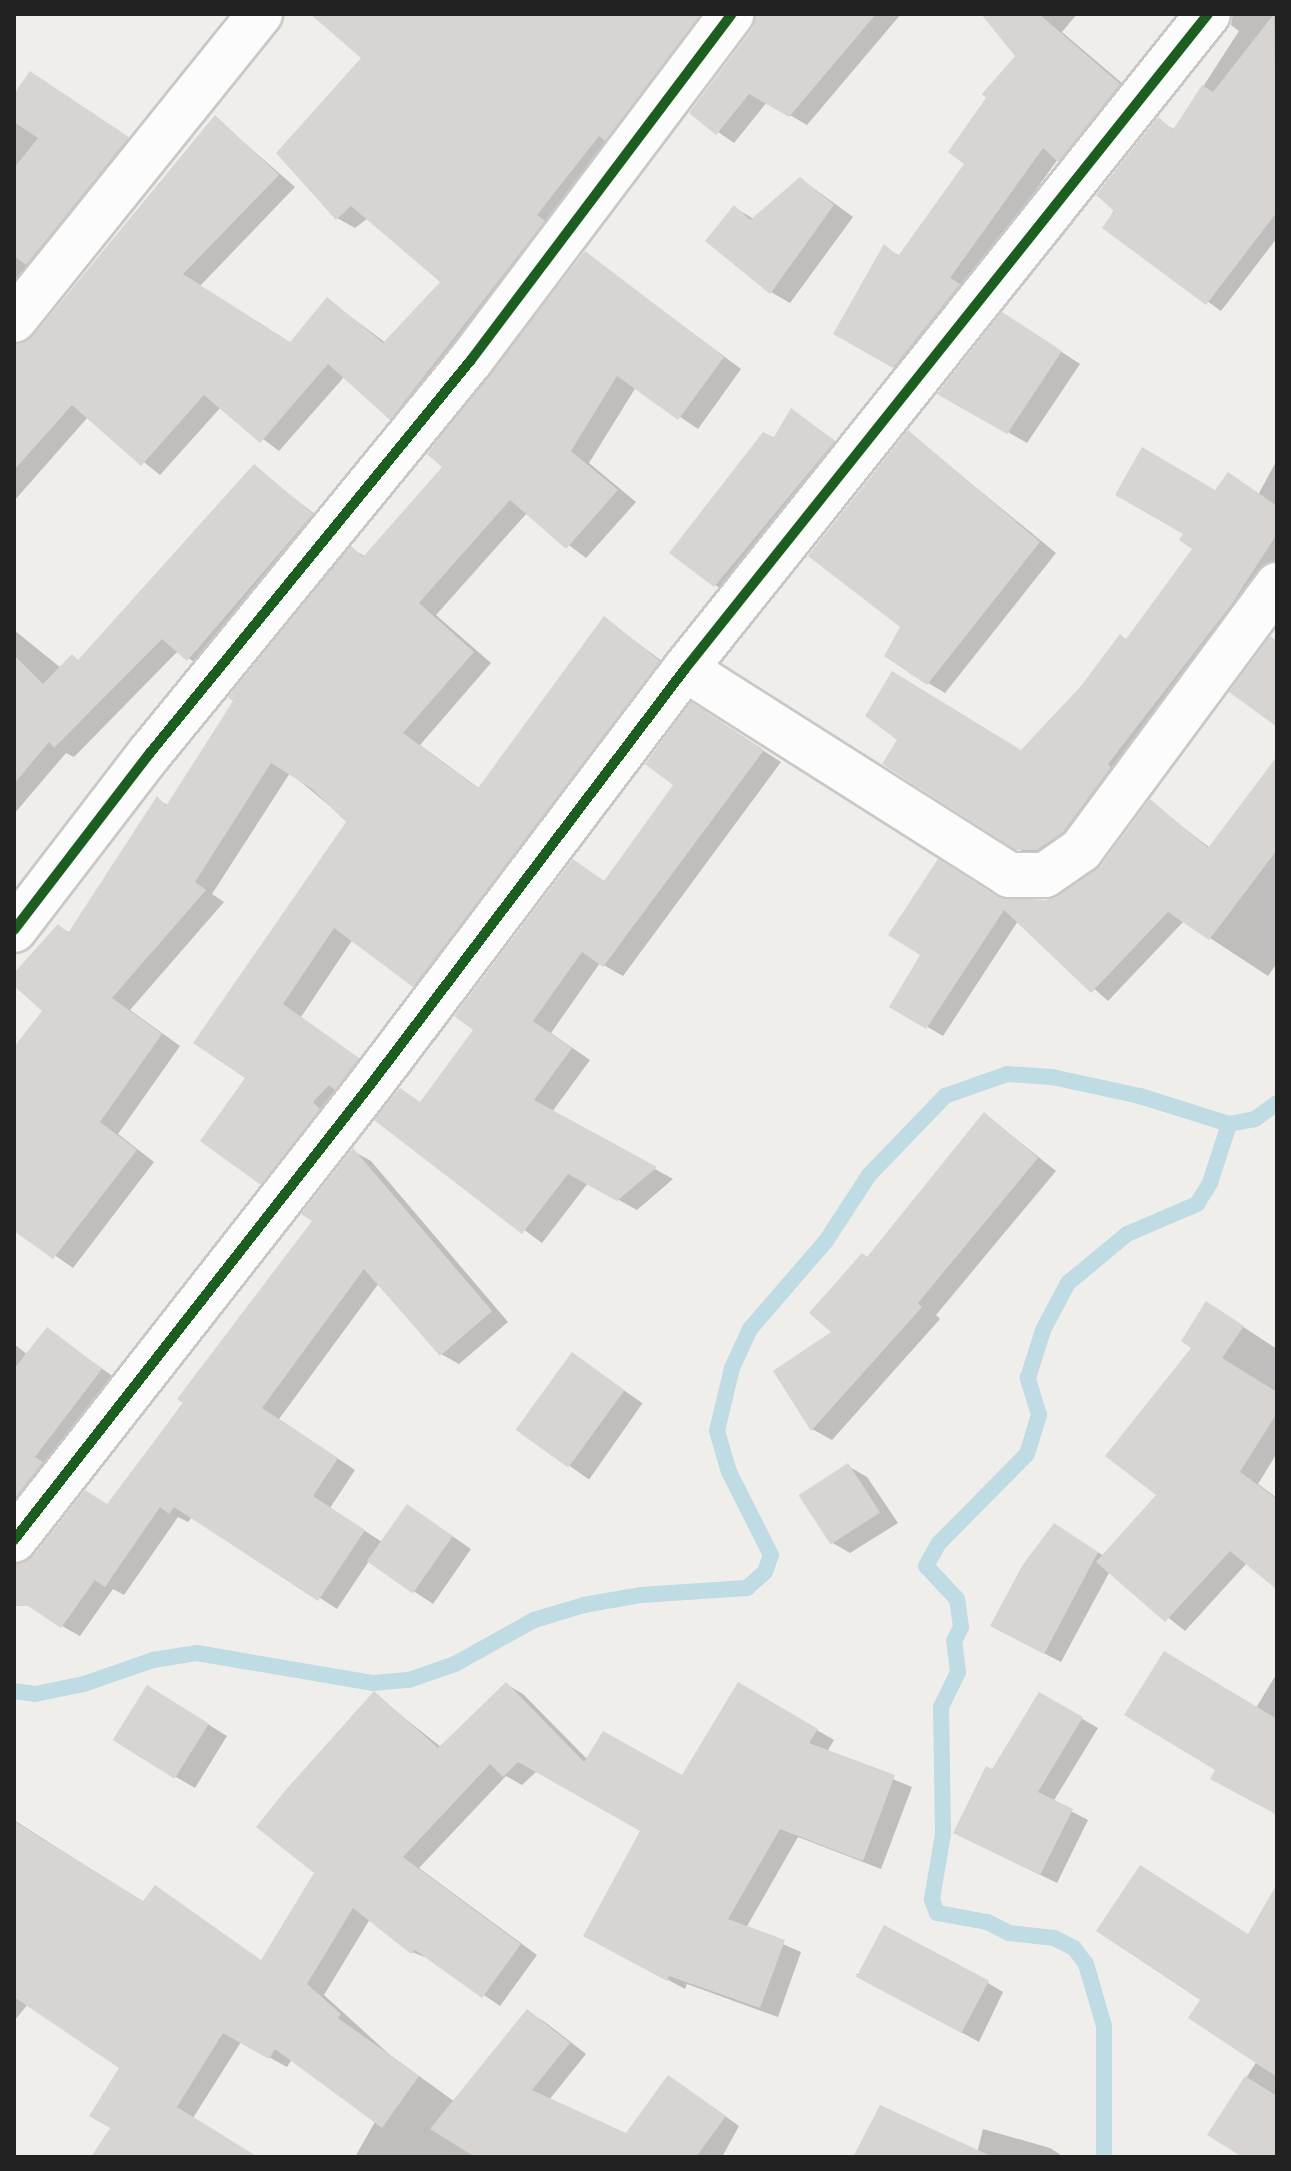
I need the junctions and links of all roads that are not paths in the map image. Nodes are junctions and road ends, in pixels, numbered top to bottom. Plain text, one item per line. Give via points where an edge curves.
1 (260, 14) edge
2 (732, 14) edge
3 (1208, 14) edge
4 (14, 320) edge
5 (1277, 585) edge
6 (685, 669) junction
7 (14, 930) edge
8 (14, 1540) edge

1 - 4 street
2 - 7 street via 471,360 150,753
3 - 6 street
5 - 6 street via 1081,850 1045,875 1009,875
6 - 8 street via 371,1084

